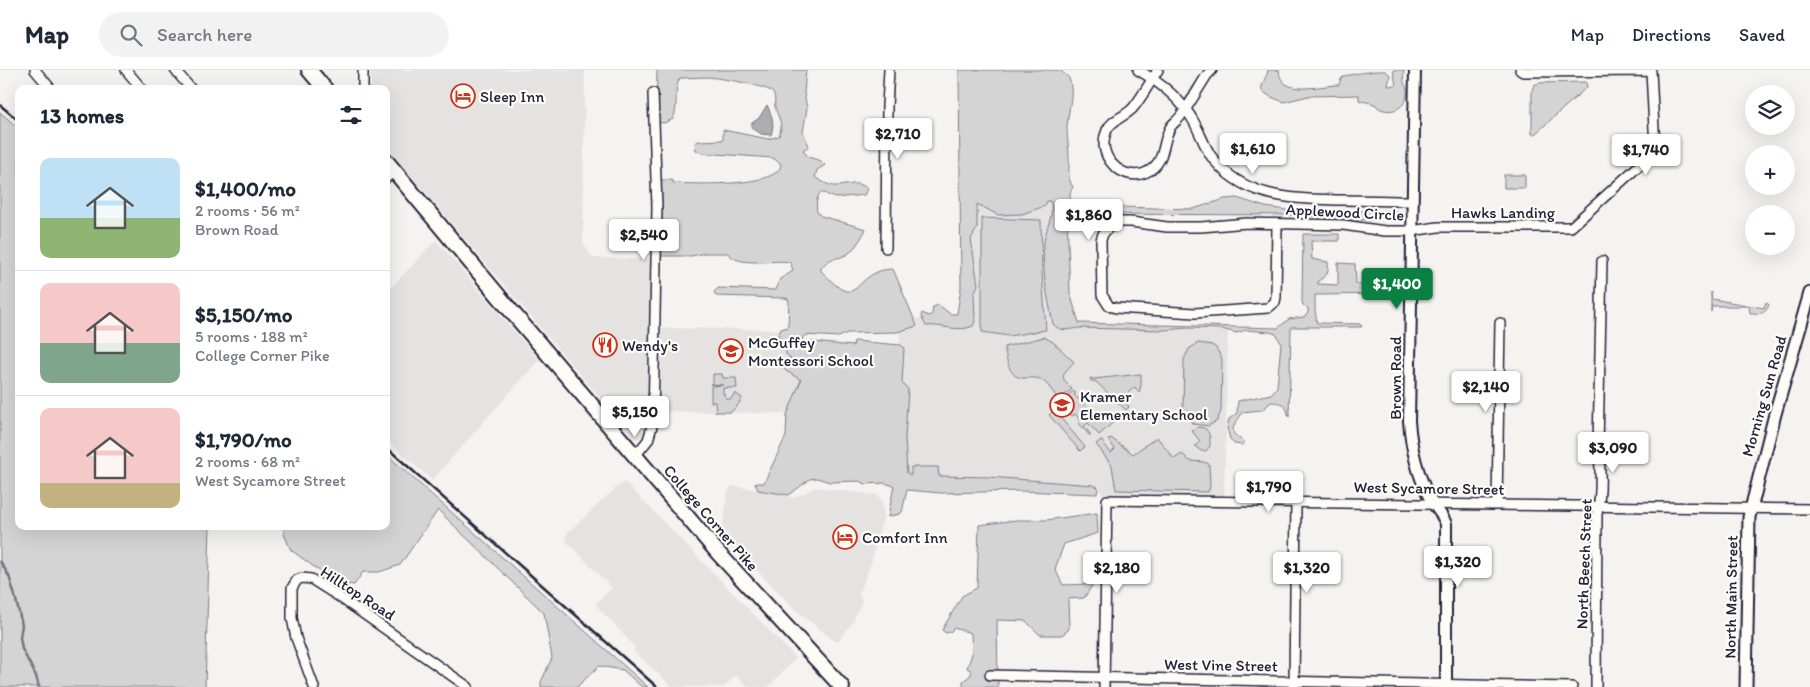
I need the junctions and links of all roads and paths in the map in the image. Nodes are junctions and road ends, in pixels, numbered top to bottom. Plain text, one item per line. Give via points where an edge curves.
1 (35, 70) edge
2 (126, 70) edge
3 (175, 70) edge
4 (309, 70) edge
5 (363, 70) edge
6 (889, 70) edge
7 (1138, 70) edge
8 (1212, 70) edge
9 (1415, 70) edge
10 (1520, 70) edge
11 (1155, 74) edge
12 (48, 85) edge
13 (139, 85) edge
14 (188, 85) edge
15 (322, 85) edge
16 (363, 85) edge
17 (653, 93) dead end
18 (1185, 109) junction
19 (390, 171) edge
20 (1412, 201) junction
21 (1277, 224) junction
22 (1411, 231) junction
23 (886, 248) dead end
24 (1602, 261) dead end
25 (1810, 293) edge
26 (1500, 323) dead end
27 (635, 456) junction
28 (1296, 501) junction
29 (1432, 503) junction
30 (1497, 504) junction
31 (1599, 505) junction
32 (1751, 508) junction
33 (1810, 509) edge
34 (990, 674) dead end
35 (1104, 682) edge
36 (1294, 685) edge
37 (1446, 686) edge
38 (314, 687) edge
39 (468, 687) edge
40 (842, 687) edge
41 (1572, 687) edge
42 (1596, 687) edge
43 (1746, 687) edge

1 - 12 street
2 - 13 street
3 - 14 street
4 - 15 highway
5 - 16 street
6 - 23 street
7 - 11 street
8 - 18 street
9 - 20 street, Brown Road
10 - 22 street, Hawks Landing via 1651,71 1653,153 1571,227 1438,227
11 - 18 street
11 - 18 street via 1133,108 1112,122 1107,130 1105,154 1110,163 1128,173 1141,173 1154,167 1160,160 1170,127
17 - 27 street via 657,207 653,423 648,440
18 - 20 street via 1211,155 1246,185 1295,200
19 - 27 highway, College Corner Pike
20 - 22 street, Brown Road
21 - 21 street, Applewood Circle via 1201,227 1131,222 1113,224 1101,240 1102,295 1109,306 1125,309 1195,313 1268,308 1276,297
21 - 22 street, Applewood Circle
22 - 29 street, Brown Road via 1410,434 1419,474
24 - 31 street, North Beech Street
25 - 32 main road, Morning Sun Road
26 - 30 street
27 - 40 highway, College Corner Pike via 754,593
28 - 29 street, West Sycamore Street
28 - 35 street, West Sycamore Street via 1107,500
28 - 36 street
29 - 30 street, West Sycamore Street
29 - 37 street, Brown Road via 1443,516 1447,534
30 - 31 street, West Sycamore Street
31 - 32 street, West Sycamore Street
31 - 42 street, North Beech Street
32 - 33 street, West Sycamore Street
32 - 43 main road, North Main Street
34 - 35 street, West Vine Street
35 - 36 street, West Vine Street
36 - 37 street, West Vine Street
37 - 41 street, West Vine Street
38 - 39 street, Hilltop Road via 292,618 292,588 302,578 311,579 341,598

